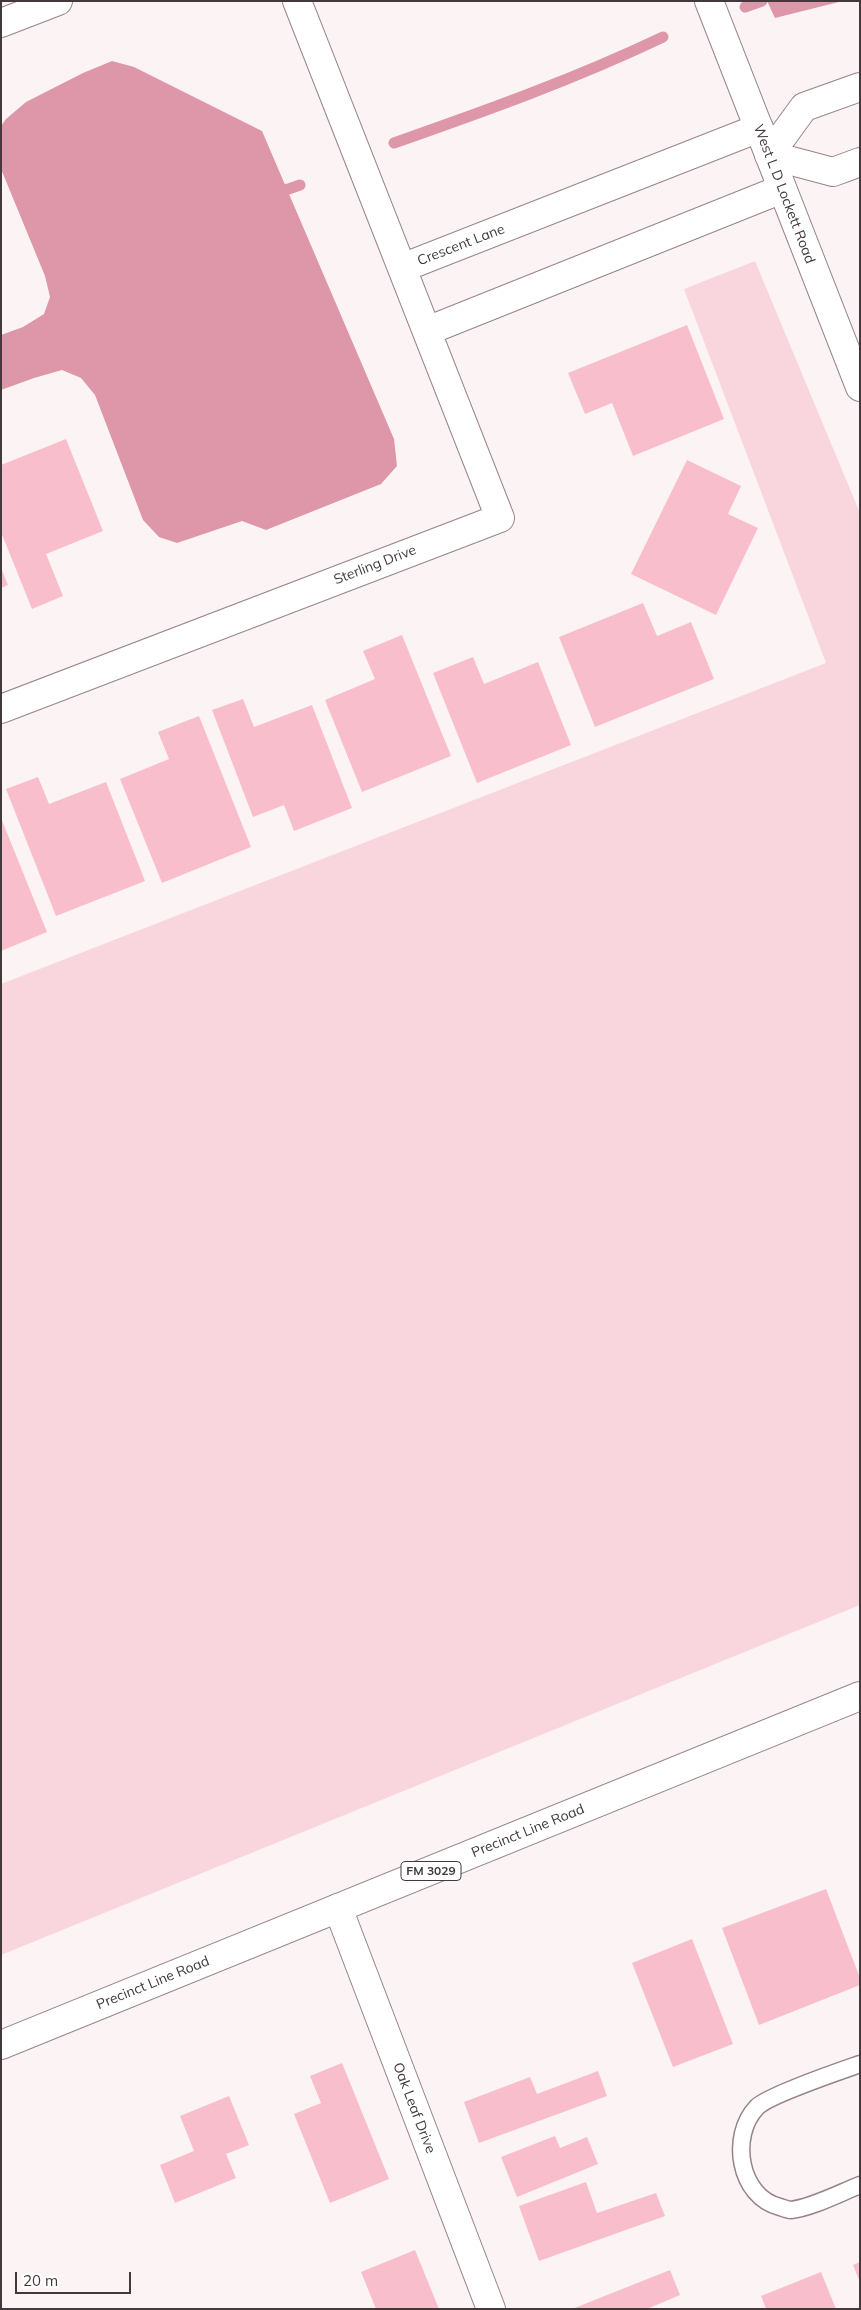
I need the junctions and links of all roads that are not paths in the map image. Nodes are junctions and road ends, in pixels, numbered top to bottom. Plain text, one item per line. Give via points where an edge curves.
1 (58, 1) edge
2 (297, 1) edge
3 (709, 1) edge
4 (1, 23) edge
5 (860, 88) edge
6 (759, 128) junction
7 (769, 156) junction
8 (860, 162) edge
9 (782, 190) junction
10 (402, 268) junction
11 (427, 331) junction
12 (860, 387) edge
13 (1, 709) edge
14 (860, 1696) edge
15 (338, 1908) junction
16 (1, 2045) edge
17 (860, 2064) edge
18 (860, 2185) edge
19 (491, 2309) edge

1 - 4 street
2 - 10 street, Crescent Lane
3 - 6 street, West L D Lockett Road
5 - 7 street via 804,107
6 - 7 street, West L D Lockett Road
6 - 10 street, Crescent Lane
7 - 8 street via 834,172
7 - 9 street, West L D Lockett Road
9 - 11 street
9 - 12 street, West L D Lockett Road
10 - 11 street, Sterling Drive
11 - 13 street, Sterling Drive via 500,518
14 - 15 street, Precinct Line Road / FM 3029
15 - 16 street, Precinct Line Road / FM 3029
15 - 19 street, Oak Leaf Drive
17 - 18 lane via 758,2106 745,2125 740,2145 751,2188 769,2205 790,2210

